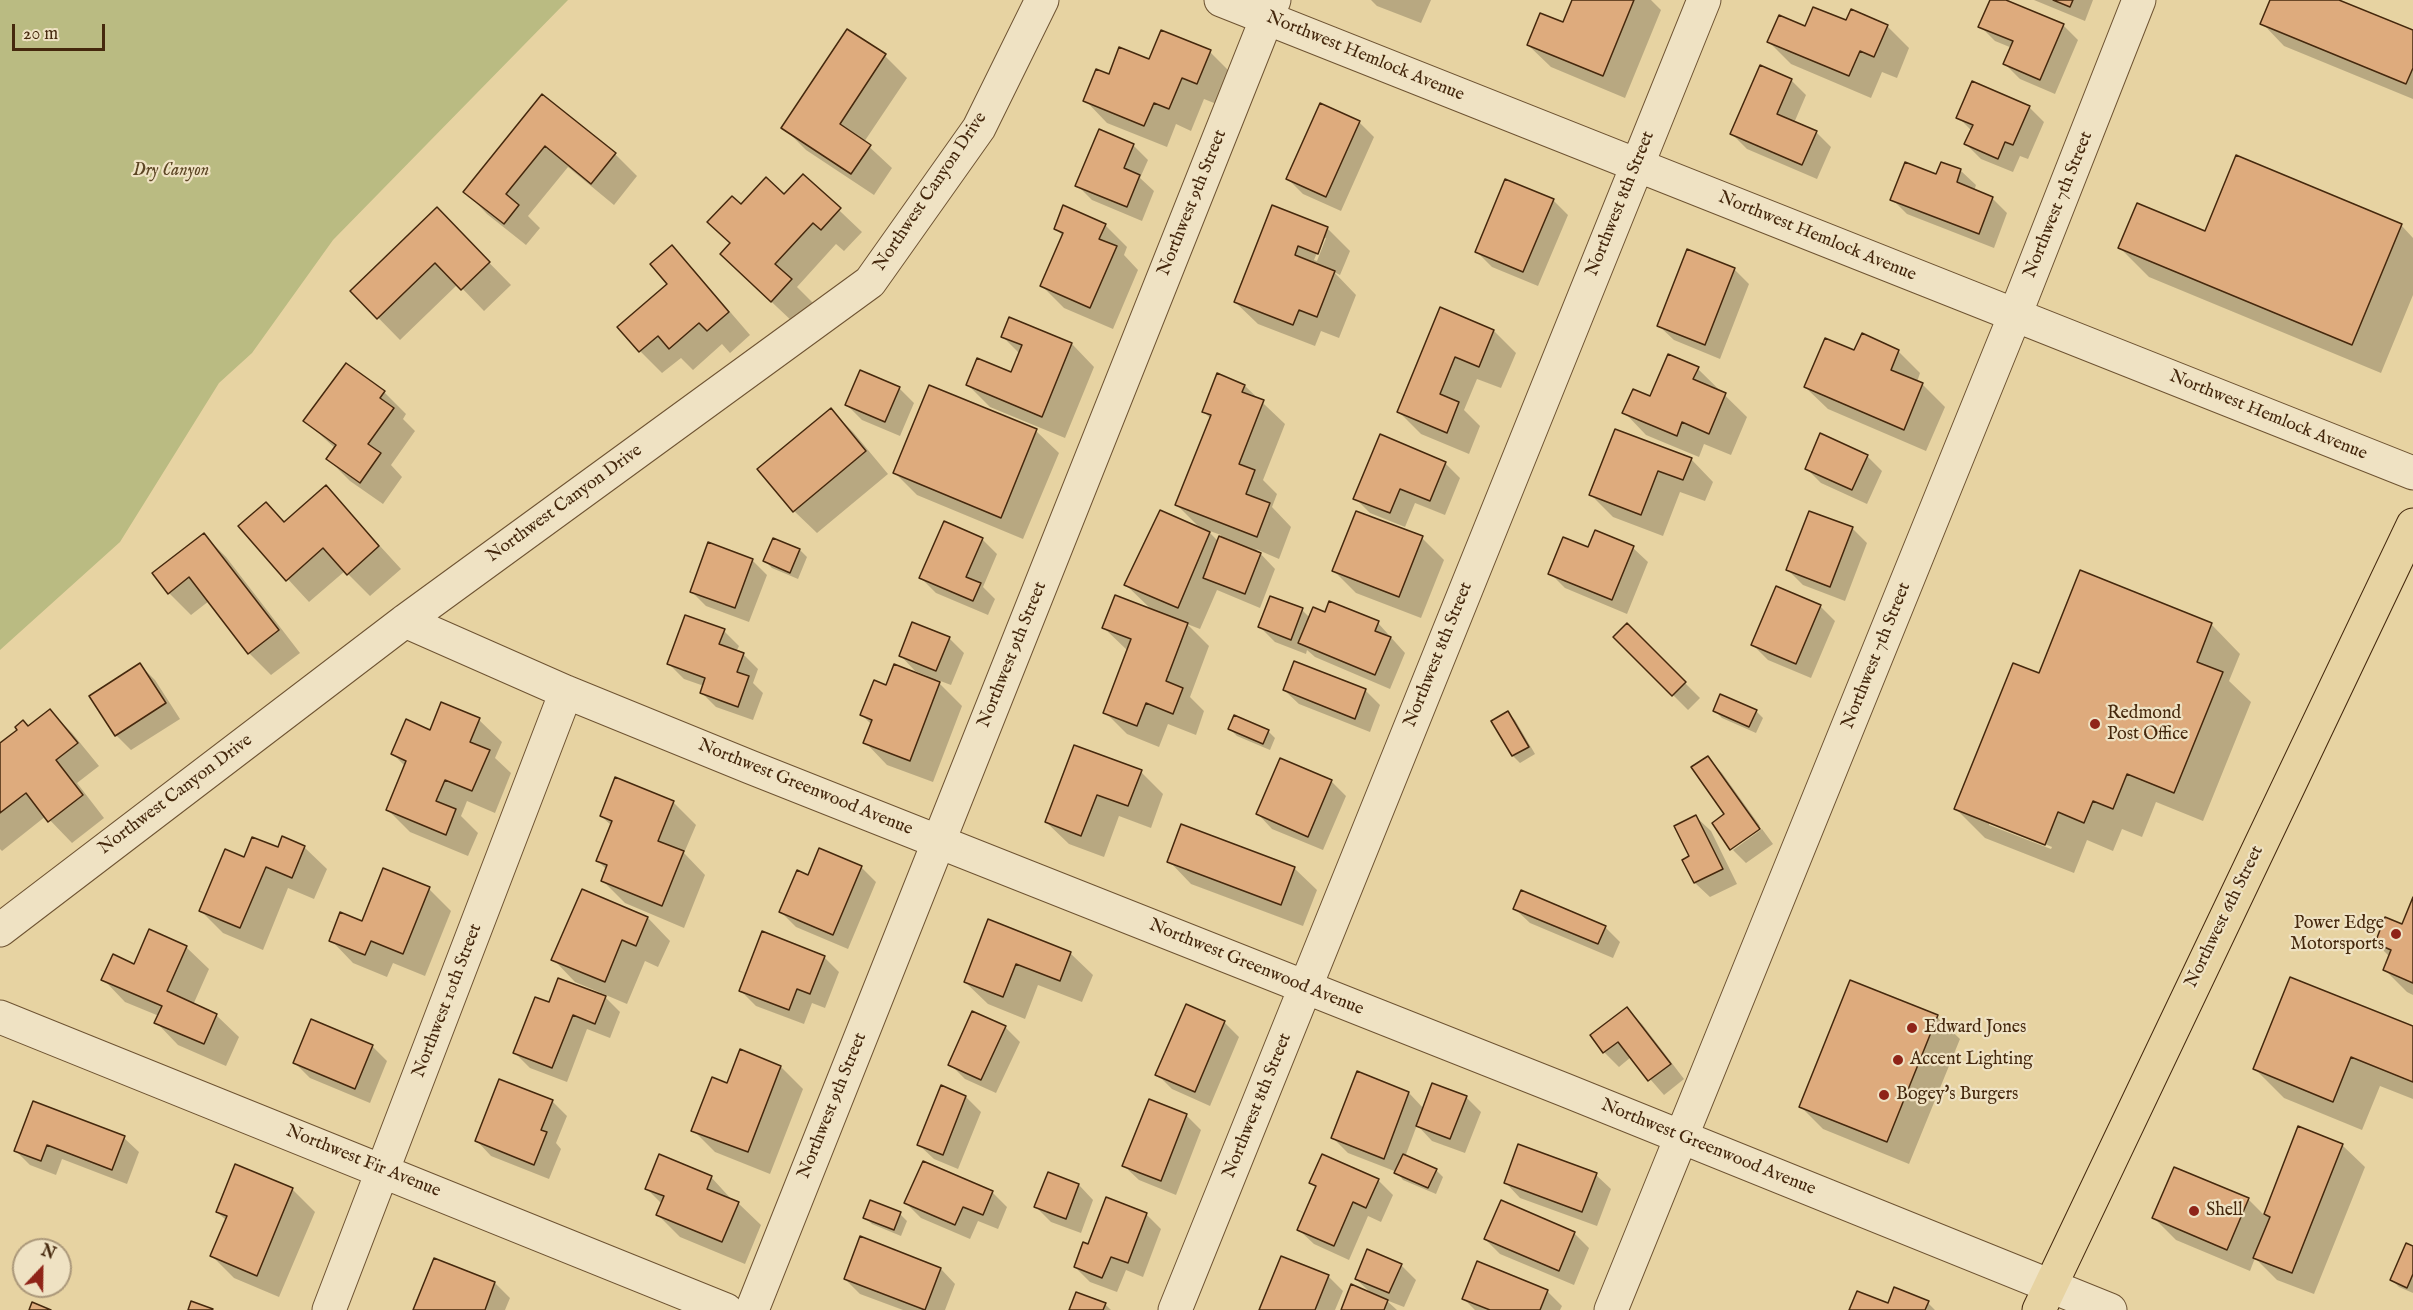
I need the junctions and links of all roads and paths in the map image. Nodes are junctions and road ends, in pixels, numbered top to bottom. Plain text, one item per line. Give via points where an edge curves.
1 (1042, 0) edge
2 (1221, 0) edge
3 (1704, 0) edge
4 (2139, 0) edge
5 (1270, 9) edge
6 (1637, 165) junction
7 (2015, 315) junction
8 (2413, 473) edge
9 (2413, 525) edge
10 (405, 621) junction
11 (566, 692) junction
12 (939, 841) junction
13 (0, 930) edge
14 (1305, 988) junction
15 (0, 1017) edge
16 (1681, 1138) junction
17 (384, 1170) junction
18 (2044, 1298) edge
19 (329, 1310) edge
20 (726, 1310) edge
21 (752, 1310) edge
22 (1175, 1310) edge
23 (1611, 1310) edge
24 (2110, 1310) edge

1 - 10 street, Northwest Canyon Drive via 979,128 870,282
2 - 5 street, Northwest Hemlock Avenue
3 - 6 street, Northwest 8th Street
4 - 7 street, Northwest 7th Street
5 - 6 street, Northwest Hemlock Avenue
5 - 12 street, Northwest 9th Street
6 - 7 street, Northwest Hemlock Avenue
6 - 14 street, Northwest 8th Street
7 - 8 street, Northwest Hemlock Avenue
7 - 16 street, Northwest 7th Street
9 - 18 main road, Northwest 6th Street
10 - 11 street, Northwest Greenwood Avenue
10 - 13 street, Northwest Canyon Drive
11 - 12 street, Northwest Greenwood Avenue
11 - 17 street, Northwest 10th Street
12 - 14 street, Northwest Greenwood Avenue
12 - 21 street, Northwest 9th Street
14 - 16 street, Northwest Greenwood Avenue
14 - 22 street, Northwest 8th Street
15 - 17 street, Northwest Fir Avenue
16 - 18 street, Northwest Greenwood Avenue
16 - 23 street, Northwest 7th Street
17 - 19 street, Northwest 10th Street
17 - 20 street, Northwest Fir Avenue
18 - 24 street, Northwest Greenwood Avenue

